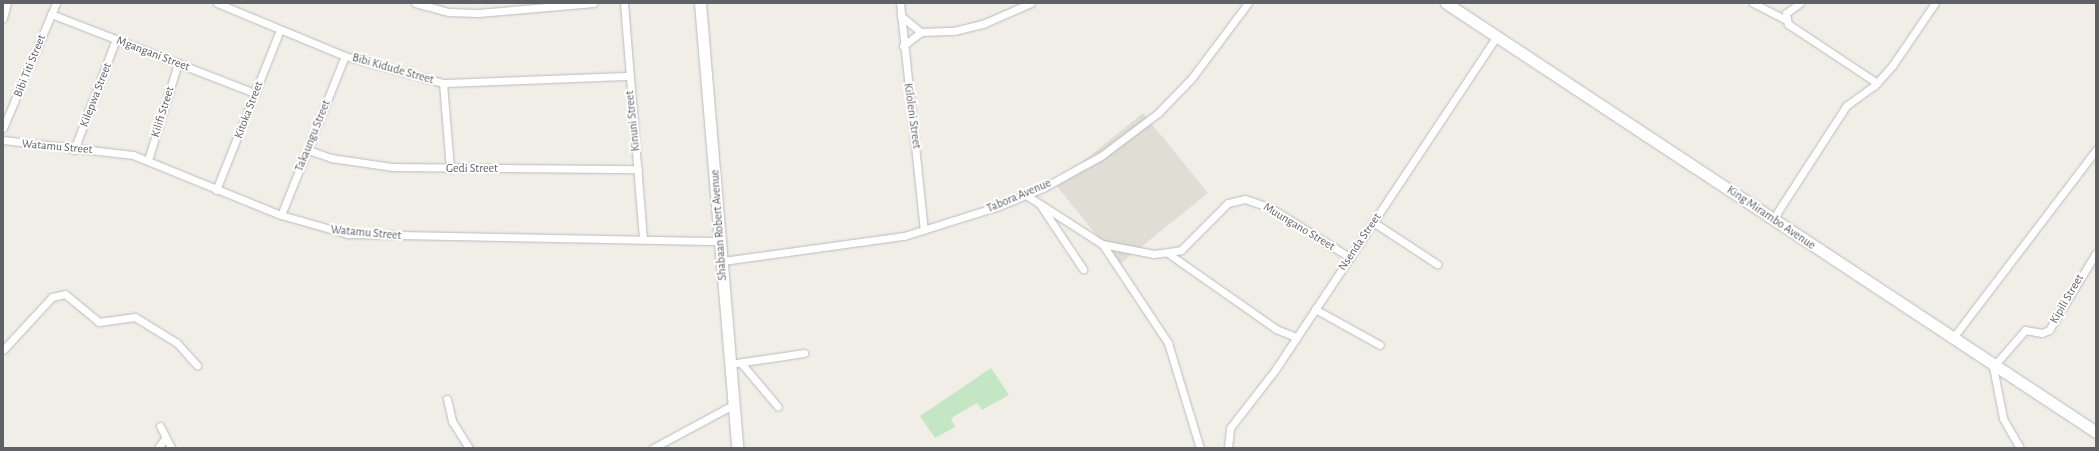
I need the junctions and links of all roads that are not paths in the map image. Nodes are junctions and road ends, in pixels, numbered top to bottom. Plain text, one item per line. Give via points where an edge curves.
1 (6, 3) edge
2 (56, 3) edge
3 (217, 3) edge
4 (415, 3) edge
5 (594, 3) edge
6 (624, 3) edge
7 (700, 3) edge
8 (900, 3) edge
9 (1031, 3) edge
10 (1248, 3) edge
11 (1446, 3) edge
12 (1753, 3) edge
13 (1800, 3) edge
14 (1935, 3) edge
15 (571, 4) edge
16 (526, 6) edge
17 (52, 14) junction
18 (901, 16) junction
19 (3, 18) edge
20 (1785, 19) junction
21 (280, 30) junction
22 (921, 32) junction
23 (1497, 36) junction
24 (116, 39) junction
25 (903, 46) junction
26 (346, 56) junction
27 (178, 63) junction
28 (628, 76) junction
29 (443, 83) junction
30 (1877, 83) junction
31 (255, 93) junction
32 (3, 128) edge
33 (3, 140) edge
34 (74, 150) junction
35 (308, 150) junction
36 (2096, 150) edge
37 (148, 160) junction
38 (450, 169) junction
39 (638, 169) junction
40 (216, 190) junction
41 (1026, 195) junction
42 (1040, 204) junction
43 (281, 215) junction
44 (1772, 219) junction
45 (1373, 222) junction
46 (924, 230) junction
47 (643, 238) junction
48 (721, 241) junction
49 (1102, 244) junction
50 (2096, 253) edge
51 (1169, 254) junction
52 (1349, 257) junction
53 (723, 261) junction
54 (1437, 264) dead end
55 (1083, 269) dead end
56 (1315, 309) junction
57 (1296, 338) junction
58 (1952, 340) junction
59 (1380, 345) dead end
60 (3, 350) edge
61 (804, 354) dead end
62 (736, 363) junction
63 (197, 365) dead end
64 (1993, 367) junction
65 (447, 399) dead end
66 (734, 405) junction
67 (778, 407) dead end
68 (160, 426) dead end
69 (2096, 432) edge
70 (165, 438) junction
71 (158, 448) edge
72 (171, 448) edge
73 (468, 448) edge
74 (653, 448) edge
75 (737, 448) edge
76 (1200, 448) edge
77 (1228, 448) edge
78 (2020, 448) edge

1 - 19 street
2 - 17 street, Bibi Titi Street
3 - 21 street, Bibi Kidude Street
4 - 16 street via 464,13
5 - 15 street
6 - 28 street, Kinuni Street
7 - 48 main road, Shabaan Robert Avenue
8 - 18 street, Kiloleni Street
9 - 22 street via 978,25 954,31
10 - 41 street, Tabora Avenue via 1191,79 1158,112 1101,156
11 - 23 main road, King Mirambo Avenue
12 - 20 street
13 - 20 street via 1786,14
14 - 30 street via 1900,57
15 - 16 street
17 - 24 street, Mgangani Street
17 - 32 street, Bibi Titi Street
18 - 22 street
18 - 25 street, Kiloleni Street
20 - 30 street via 1798,32
21 - 26 street, Bibi Kidude Street
21 - 31 street, Kitoka Street
22 - 25 street
23 - 44 main road, King Mirambo Avenue
23 - 45 street, Nsenda Street
24 - 27 street, Mgangani Street
24 - 34 street, Kilepwa Street
25 - 46 street, Kiloleni Street
26 - 29 street, Bibi Kidude Street
26 - 35 street, Takaungu Street
27 - 31 street, Mgangani Street
27 - 37 street, Kilifi Street
28 - 29 street, Bibi Kidude Street
28 - 39 street, Kinuni Street
29 - 38 street
30 - 44 street via 1846,106
31 - 40 street, Kitoka Street
33 - 34 street, Watamu Street
34 - 37 street, Watamu Street via 120,152
35 - 38 street, Gedi Street via 358,162
35 - 43 street, Takaungu Street
36 - 58 street
37 - 40 street, Watamu Street
38 - 39 street, Gedi Street
39 - 47 street, Kinuni Street
40 - 43 street, Watamu Street
41 - 42 street, Muungano Street
41 - 46 street, Tabora Avenue
42 - 49 street, Muungano Street
42 - 55 street
43 - 47 street, Watamu Street via 348,234 395,237
44 - 58 main road, King Mirambo Avenue
45 - 52 street, Nsenda Street
45 - 54 street
46 - 53 street, Tabora Avenue via 862,244
47 - 48 street, Watamu Street
48 - 53 main road, Shabaan Robert Avenue
49 - 51 street, Muungano Street via 1132,252
49 - 76 street, Muungano Street via 1168,343
50 - 64 street, Kipili Street via 2049,330 2042,333 2025,330
51 - 52 street, Muungano Street via 1190,244 1228,203 1245,199 1271,208
51 - 57 street via 1276,329
52 - 56 street, Nsenda Street
53 - 62 main road, Shabaan Robert Avenue
56 - 57 street, Nsenda Street
56 - 59 street
57 - 77 street, Nsenda Street via 1250,405 1230,428
58 - 64 main road, King Mirambo Avenue
60 - 63 street via 52,297 65,294 99,322 135,317 176,343
61 - 62 street
62 - 66 main road, Shabaan Robert Avenue
62 - 67 street
64 - 69 main road, King Mirambo Avenue
64 - 78 street via 2003,418
65 - 73 street via 452,421
66 - 74 street
66 - 75 main road, Shabaan Robert Avenue
68 - 70 street
70 - 71 street
70 - 72 street

